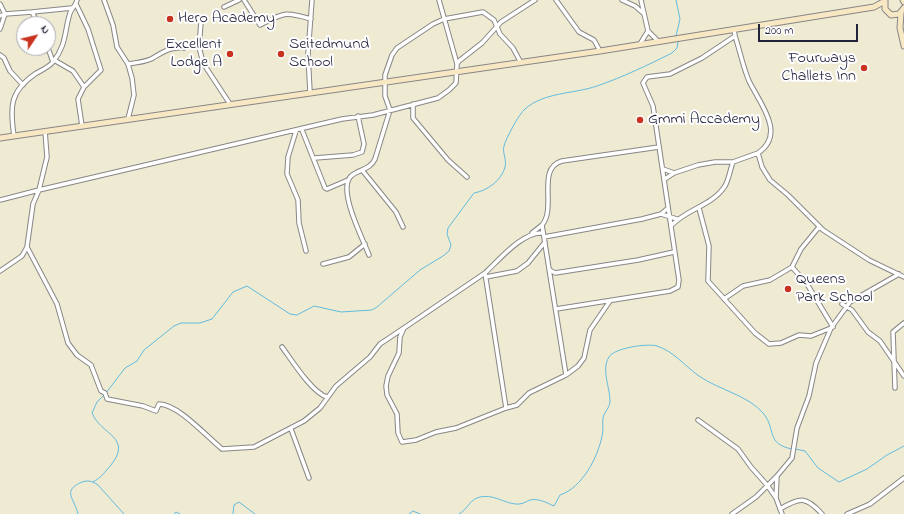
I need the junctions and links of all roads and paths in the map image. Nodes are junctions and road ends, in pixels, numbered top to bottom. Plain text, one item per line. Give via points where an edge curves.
1 (104, 0) edge
2 (239, 0) edge
3 (244, 0) edge
4 (312, 0) edge
5 (439, 0) edge
6 (535, 0) edge
7 (556, 0) edge
8 (622, 0) edge
9 (641, 0) edge
10 (885, 1) edge
11 (77, 2) edge
12 (0, 4) edge
13 (224, 7) dead end
14 (874, 7) junction
15 (72, 8) junction
16 (903, 10) edge
17 (32, 12) junction
18 (888, 13) junction
19 (5, 14) junction
20 (644, 14) junction
21 (0, 16) edge
22 (34, 16) edge
23 (311, 19) junction
24 (444, 19) junction
25 (200, 22) dead end
26 (496, 27) junction
27 (900, 28) junction
28 (0, 29) edge
29 (734, 29) junction
30 (648, 31) junction
31 (736, 36) junction
32 (658, 41) junction
33 (640, 44) junction
34 (904, 46) edge
35 (184, 48) dead end
36 (600, 51) junction
37 (0, 55) edge
38 (51, 56) edge
39 (53, 61) junction
40 (520, 61) junction
41 (128, 64) junction
42 (457, 64) junction
43 (458, 71) junction
44 (385, 82) junction
45 (23, 85) junction
46 (84, 87) junction
47 (310, 92) junction
48 (230, 104) junction
49 (413, 104) junction
50 (390, 110) junction
51 (358, 116) junction
52 (128, 119) junction
53 (82, 126) junction
54 (302, 130) junction
55 (45, 131) junction
56 (296, 131) junction
57 (14, 136) junction
58 (0, 137) edge
59 (660, 147) junction
60 (758, 153) junction
61 (315, 158) junction
62 (733, 162) junction
63 (663, 168) junction
64 (362, 170) junction
65 (674, 173) junction
66 (467, 177) dead end
67 (664, 179) junction
68 (348, 180) junction
69 (39, 190) junction
70 (0, 200) edge
71 (668, 208) junction
72 (699, 208) junction
73 (661, 214) junction
74 (669, 218) junction
75 (677, 219) junction
76 (542, 225) junction
77 (671, 226) junction
78 (403, 227) dead end
79 (819, 227) junction
80 (532, 233) junction
81 (543, 235) junction
82 (545, 242) junction
83 (365, 244) junction
84 (27, 247) junction
85 (306, 251) dead end
86 (674, 252) junction
87 (369, 255) dead end
88 (323, 264) dead end
89 (792, 267) junction
90 (550, 270) junction
91 (0, 271) edge
92 (555, 273) junction
93 (898, 274) junction
94 (486, 275) junction
95 (904, 277) edge
96 (551, 278) junction
97 (724, 299) junction
98 (610, 301) junction
99 (842, 304) dead end
100 (846, 306) junction
101 (556, 310) junction
102 (904, 324) edge
103 (404, 328) junction
104 (832, 328) junction
105 (282, 347) dead end
106 (894, 361) junction
107 (566, 375) junction
108 (904, 376) edge
109 (895, 388) dead end
110 (327, 397) junction
111 (506, 408) junction
112 (698, 420) dead end
113 (291, 430) junction
114 (777, 476) junction
115 (309, 478) dead end
116 (904, 478) edge
117 (767, 485) junction
118 (776, 498) junction
119 (780, 509) junction
120 (734, 513) edge
121 (782, 514) edge
122 (822, 514) edge
123 (847, 514) edge

1 - 41 street via 113,25 117,47
2 - 13 street
3 - 23 street via 260,24 286,13
4 - 23 street
5 - 24 street
6 - 26 street
7 - 36 street via 578,32 594,40
8 - 20 street
9 - 20 street
10 - 14 main road
10 - 18 main road via 884,7
11 - 15 street
11 - 46 street via 101,70
12 - 19 street
14 - 18 main road
14 - 29 main road
15 - 17 street
15 - 39 street via 66,38
16 - 18 main road via 896,15
16 - 27 main road
17 - 19 street
17 - 22 street
18 - 27 main road
19 - 21 street
19 - 28 street
20 - 30 street
23 - 47 street via 308,54
24 - 26 street via 483,12 491,17
24 - 42 street
24 - 44 street via 426,27 397,48 387,65
25 - 48 street via 199,47 203,63
26 - 40 street
26 - 42 street
27 - 34 main road
29 - 31 street
29 - 32 main road
30 - 32 street
30 - 33 street
31 - 59 street via 702,58 670,74 647,77 643,81 653,106
31 - 60 street via 749,81 769,120 770,139
32 - 33 main road
33 - 36 main road
35 - 41 street via 168,49 150,59
36 - 40 main road
37 - 45 street
38 - 39 street
39 - 45 street
39 - 46 street via 73,71
40 - 43 main road
41 - 52 street via 134,95
42 - 43 street
43 - 44 main road
43 - 49 street via 456,83 450,90 438,98
44 - 47 main road
44 - 50 street via 385,96
45 - 57 street via 11,104
46 - 53 street via 78,100
47 - 48 main road
48 - 52 main road
49 - 50 street
49 - 66 street via 413,118 448,160
50 - 51 street
50 - 64 street via 375,159 370,166
51 - 54 street
51 - 61 street via 364,144 362,152
52 - 53 main road
53 - 55 main road
54 - 56 street
54 - 61 street
55 - 57 main road
55 - 69 street via 46,162
56 - 69 street
56 - 85 street via 288,157 287,174 298,200 299,224
57 - 58 main road
59 - 63 street
59 - 76 street via 555,165 548,175 547,217
60 - 62 street
60 - 79 street via 766,175
61 - 68 street via 326,188
62 - 65 street via 715,162
62 - 72 street via 725,186 707,204
63 - 65 street
63 - 67 street
64 - 68 street
64 - 78 street via 396,212
65 - 67 street
67 - 71 street
68 - 83 street via 346,192 351,212
69 - 70 street
69 - 84 street via 33,204
71 - 73 street
71 - 74 street
72 - 75 street
72 - 97 street via 709,246 708,281
73 - 74 street
73 - 81 street
74 - 75 street
74 - 77 street
75 - 77 street
76 - 80 street
76 - 81 street
77 - 86 street
79 - 89 street via 801,249
79 - 93 street via 869,260
80 - 81 street
80 - 94 street via 515,245
81 - 82 street
82 - 90 street
82 - 94 street via 528,263 517,271
83 - 87 street
83 - 88 street via 349,257
84 - 91 street via 22,256
84 - 113 street via 57,304 68,343 77,355 91,365 101,391 107,399 156,411 159,404 165,404 188,418 224,450 254,447
86 - 92 street
86 - 98 street via 678,287 670,291
89 - 97 street via 770,280 744,286
89 - 104 street via 807,284
90 - 92 street
90 - 96 street
92 - 96 street
93 - 95 street
93 - 100 street
94 - 103 street
94 - 111 street
96 - 101 street
97 - 104 street via 759,338 769,344 781,343 799,335 811,336
98 - 101 street
98 - 107 street via 590,330 584,358
99 - 100 street
100 - 104 street
100 - 106 street via 868,332 880,341
101 - 107 street
102 - 106 street via 893,332
103 - 110 street via 380,344 370,357
103 - 111 street via 400,337 399,353 386,386 387,395 396,414 400,442 456,428
104 - 114 street via 816,363 809,396 797,428 793,456
105 - 110 street via 306,379 321,395
106 - 108 street
106 - 109 street
107 - 111 street via 529,393 517,405
110 - 113 street via 316,412
112 - 117 street via 738,449
113 - 115 street
114 - 117 street
114 - 118 street
116 - 123 street via 870,504
117 - 118 street
117 - 120 street via 756,497
118 - 119 street
119 - 121 street
119 - 122 street via 793,501 803,500 812,503

